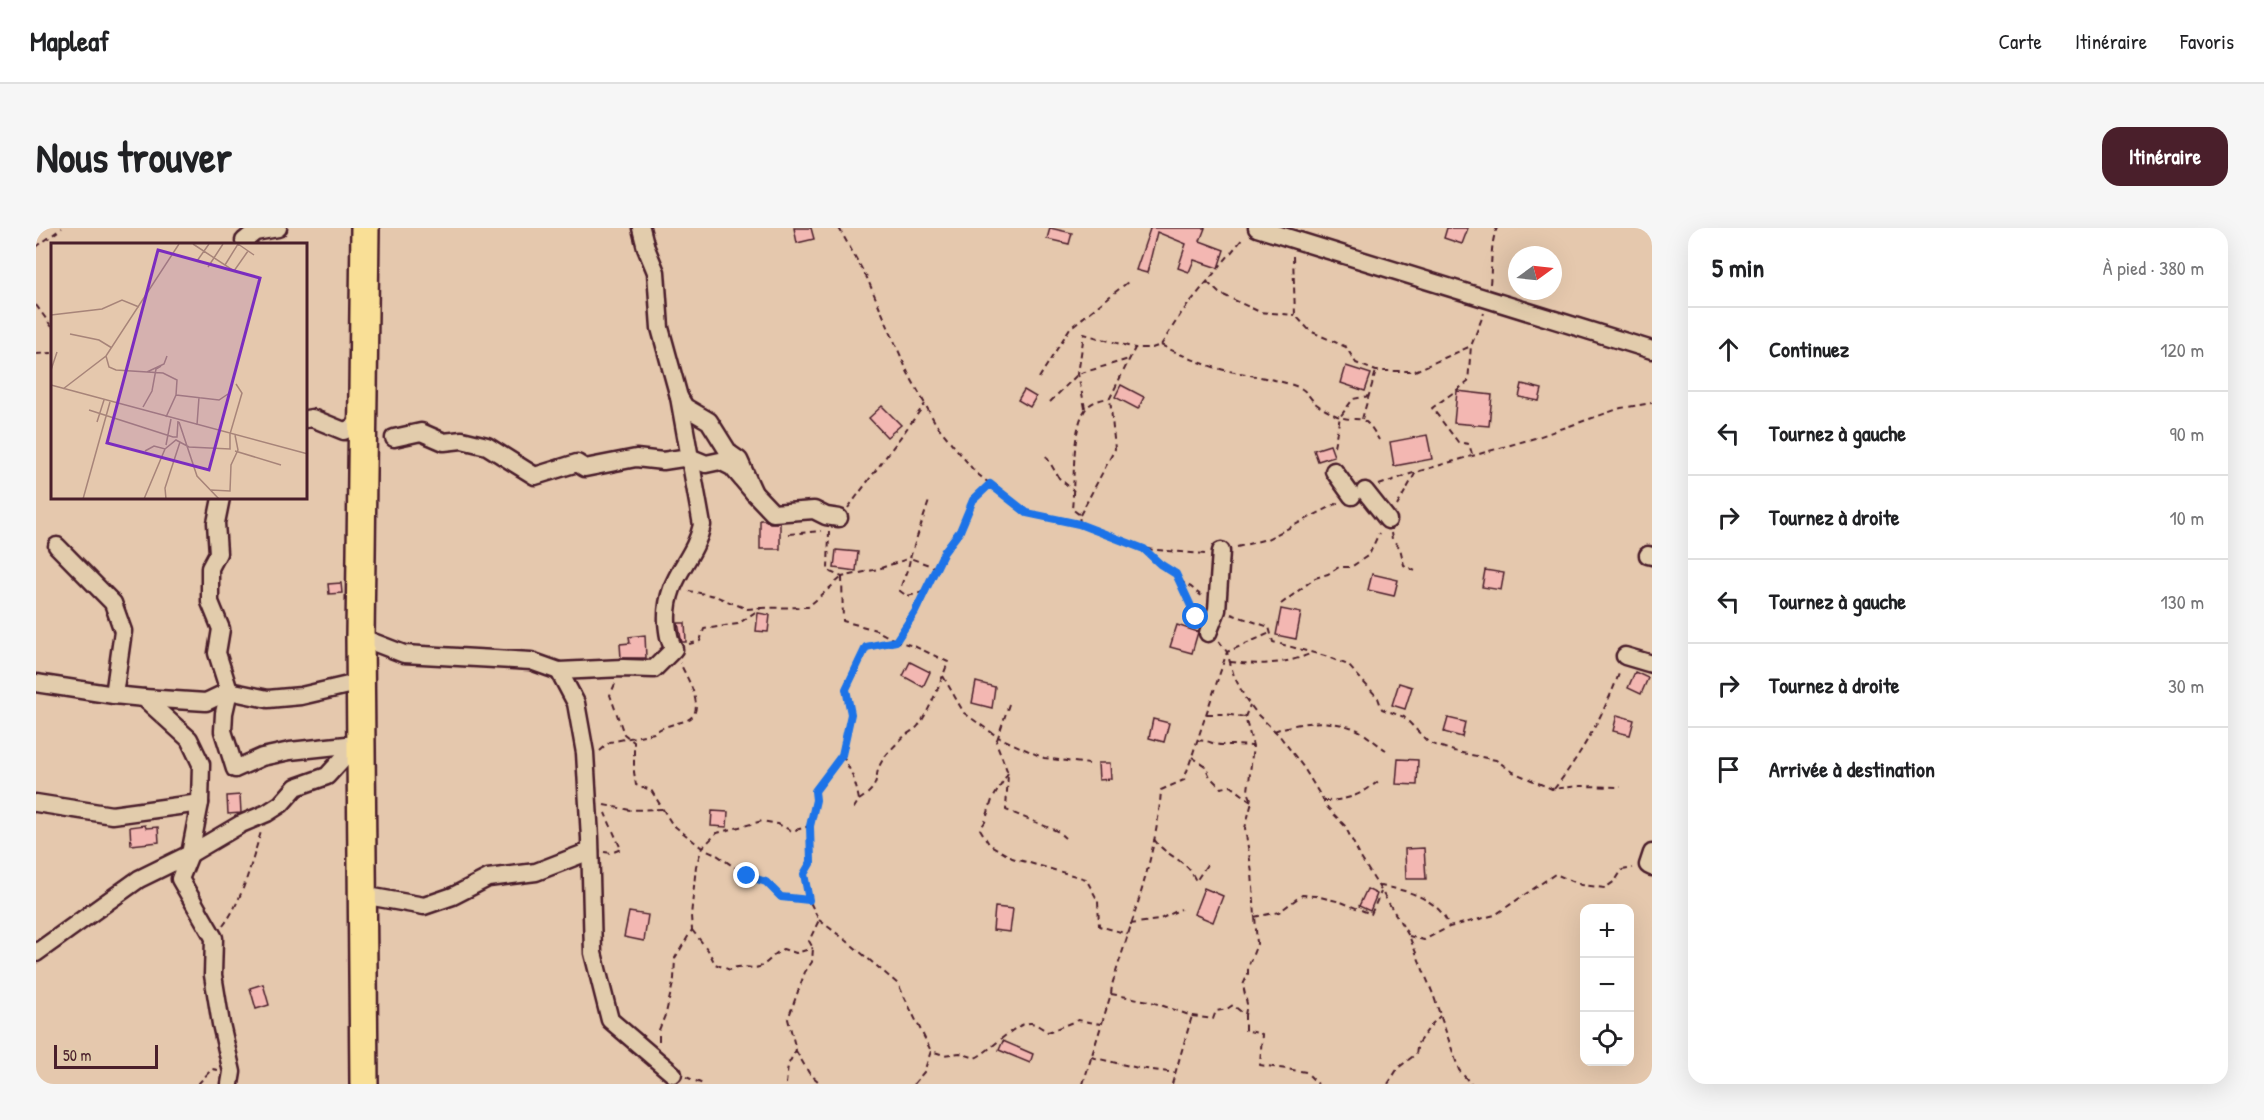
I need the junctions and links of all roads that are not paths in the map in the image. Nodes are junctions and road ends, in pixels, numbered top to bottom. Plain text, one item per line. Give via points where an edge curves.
1 (278, 228) edge
2 (365, 228) edge
3 (641, 228) edge
4 (1250, 232) edge
5 (243, 238) edge
6 (1652, 350) edge
7 (679, 398) junction
8 (308, 419) edge
9 (363, 423) junction
10 (394, 438) dead end
11 (689, 456) junction
12 (1334, 471) dead end
13 (754, 493) junction
14 (221, 500) edge
15 (839, 518) road end
16 (1388, 520) road end
17 (57, 546) dead end
18 (1221, 551) road end
19 (1209, 633) road end
20 (360, 637) junction
21 (1625, 656) road end
22 (1652, 664) edge
23 (559, 671) junction
24 (361, 682) junction
25 (36, 683) edge
26 (229, 692) junction
27 (114, 695) junction
28 (144, 698) junction
29 (358, 735) junction
30 (36, 803) edge
31 (200, 803) junction
32 (590, 851) junction
33 (190, 854) junction
34 (362, 895) junction
35 (36, 953) edge
36 (673, 1074) dead end
37 (231, 1078) edge
38 (364, 1084) edge

1 - 5 street
2 - 9 highway
3 - 7 street via 656,272 660,328
4 - 6 street via 1293,240
7 - 11 street
7 - 13 street via 685,407 709,421 729,453 739,460
8 - 9 street via 344,431
9 - 20 highway
10 - 11 street via 421,432 444,442 462,440 487,446 535,476 577,463 585,468 636,458 663,461
11 - 13 street via 706,464 720,461 732,467
11 - 23 street via 702,525 671,588 668,633 675,649 654,669
12 - 16 street
13 - 15 street via 773,513 814,510
14 - 26 street via 216,523 218,553 210,568 210,602 221,629 217,653
17 - 27 street via 113,603 123,631
18 - 19 street via 1217,610
20 - 23 street via 404,654 531,661
20 - 24 highway
21 - 22 street
23 - 32 street via 576,703 585,762
24 - 26 street via 268,699
24 - 29 highway
25 - 27 street
26 - 28 street via 206,702
26 - 29 street via 223,731 235,769 262,757
27 - 28 street
28 - 31 street via 189,739 201,764
29 - 33 street via 327,776 296,787 267,813
29 - 34 highway
30 - 31 street via 112,815
31 - 33 street
32 - 34 street via 537,872 488,878 424,906
32 - 36 street via 593,953 610,1020
33 - 35 street via 139,879
33 - 37 street via 180,879 214,938 213,975
34 - 38 highway

